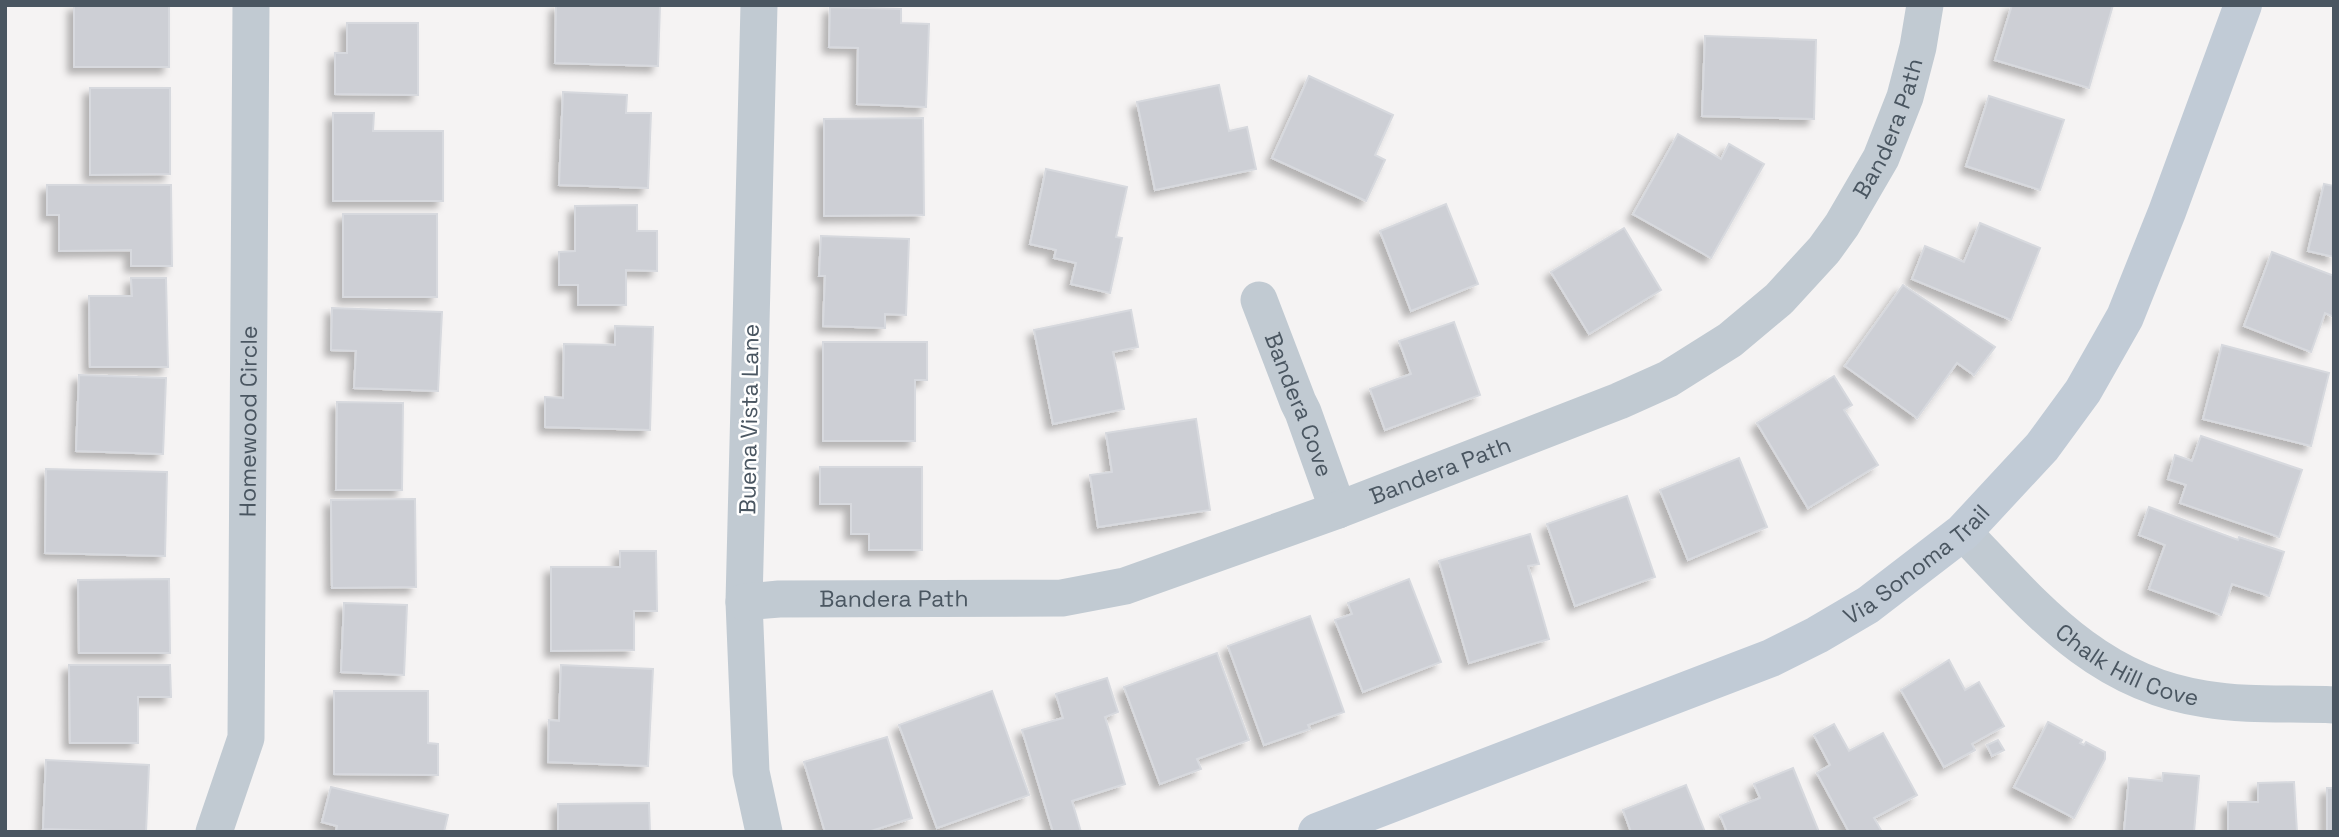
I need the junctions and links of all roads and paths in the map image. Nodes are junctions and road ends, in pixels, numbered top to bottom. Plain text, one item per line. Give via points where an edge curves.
1 (251, 5) edge
2 (758, 5) edge
3 (1925, 5) edge
4 (2243, 5) edge
5 (1259, 300) dead end
6 (1338, 510) junction
7 (1963, 532) junction
8 (744, 602) junction
9 (2334, 705) edge
10 (214, 832) edge
11 (764, 832) edge
12 (1317, 832) edge

1 - 10 street, Homewood Circle via 246,738
2 - 8 street, Buena Vista Lane
3 - 6 street, Bandera Path via 1905,97 1881,158 1824,250 1779,299 1730,340 1668,379
4 - 7 street, Via Sonoma Trail via 2125,317 2083,390 2042,447
5 - 6 street, Bandera Cove
6 - 8 street, Bandera Path via 1125,586 1090,594 1016,600
7 - 9 street, Chalk Hill Cove via 2071,641 2116,670 2203,699
7 - 12 street, Via Sonoma Trail via 1868,605 1771,658
8 - 11 street, Buena Vista Lane via 751,772

